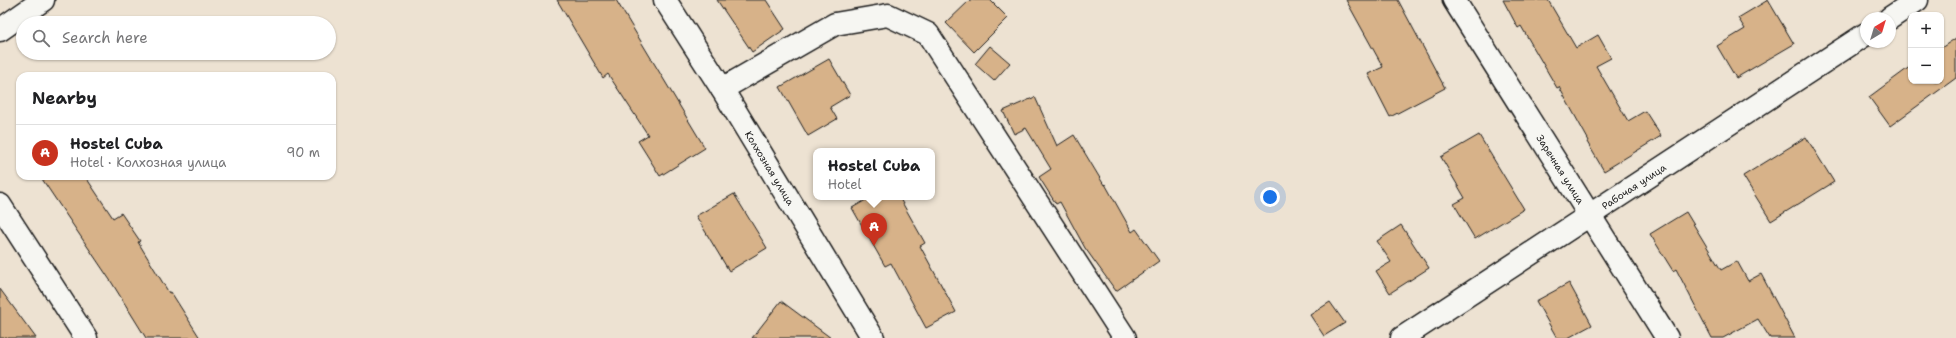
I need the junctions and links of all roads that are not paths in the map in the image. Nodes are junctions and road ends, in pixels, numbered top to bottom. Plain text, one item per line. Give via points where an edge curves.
1 (43, 0) edge
2 (665, 0) edge
3 (1454, 0) edge
4 (1917, 0) edge
5 (1896, 14) edge
6 (20, 16) edge
7 (16, 19) edge
8 (0, 30) edge
9 (1860, 38) edge
10 (722, 89) junction
11 (0, 205) edge
12 (1589, 216) junction
13 (868, 336) edge
14 (86, 338) edge
15 (1125, 338) edge
16 (1402, 338) edge
17 (1667, 338) edge

1 - 6 street
2 - 10 street, Колхозная улица
3 - 12 street, Заречная улица
4 - 5 street
7 - 8 street
9 - 12 street, Рабочая улица
10 - 13 street, Колхозная улица
10 - 15 street via 835,24 888,15 928,34
11 - 14 street
12 - 16 street, Рабочая улица
12 - 17 street, Заречная улица

